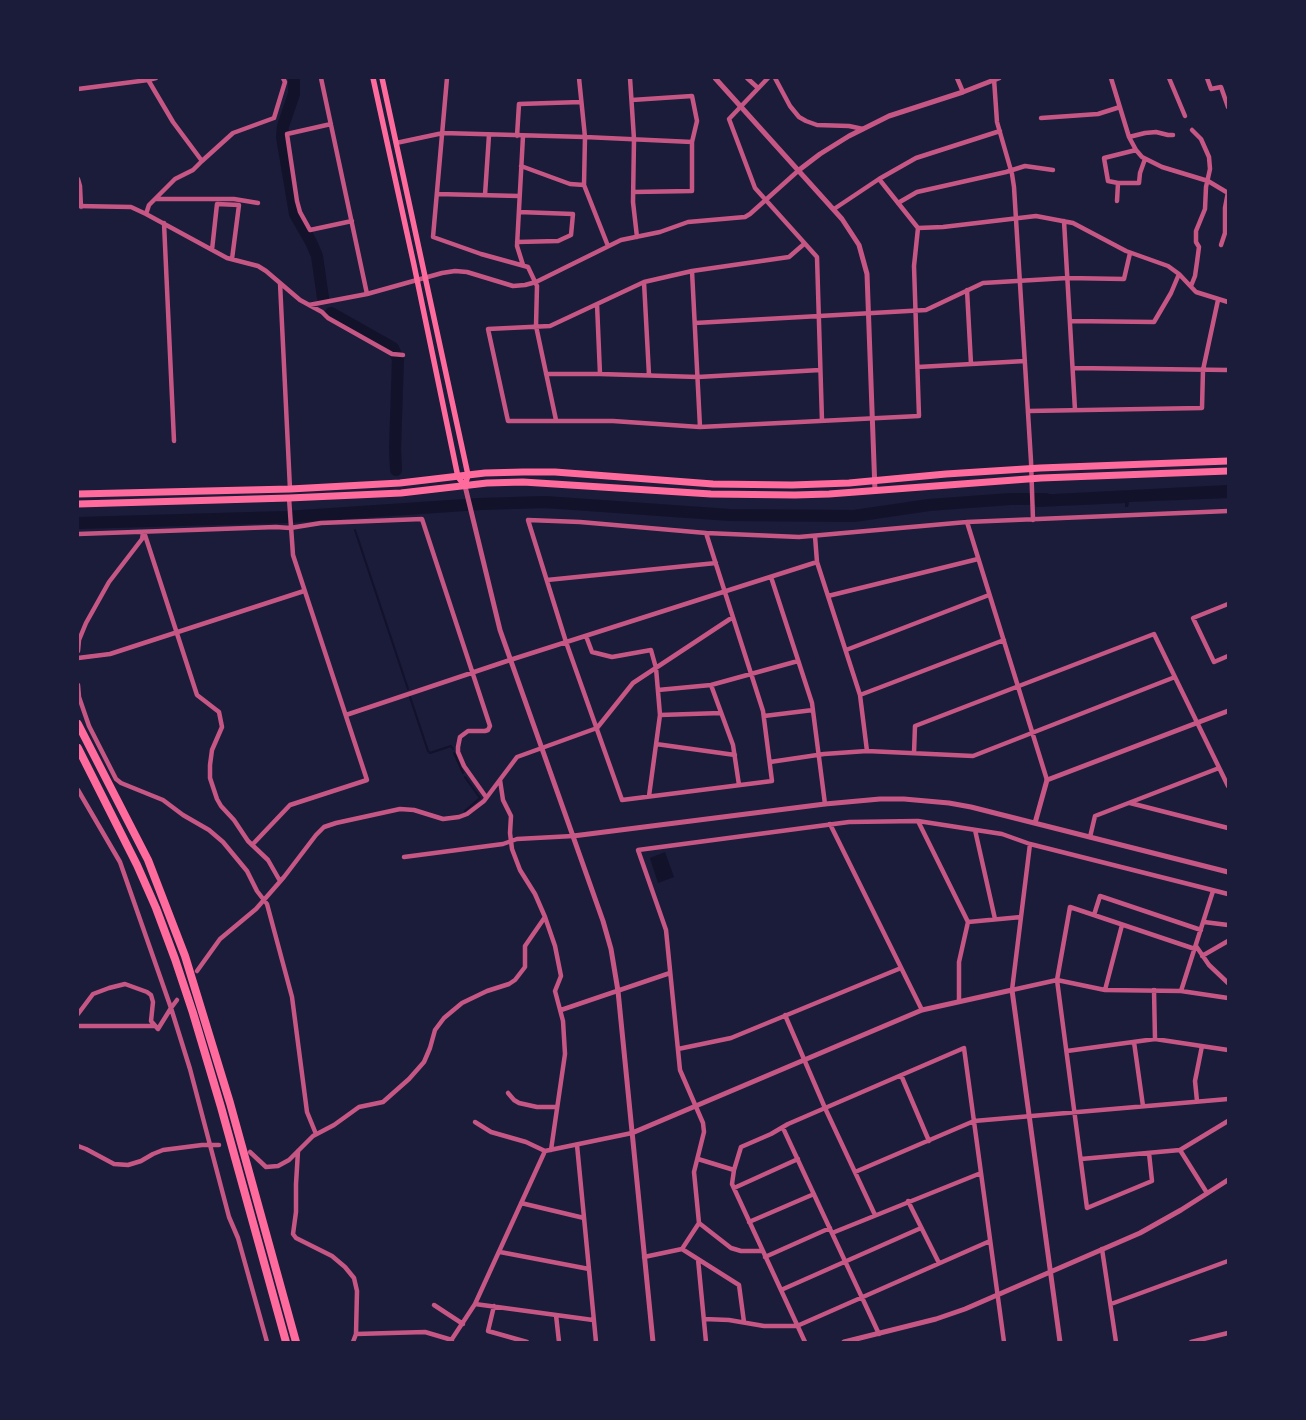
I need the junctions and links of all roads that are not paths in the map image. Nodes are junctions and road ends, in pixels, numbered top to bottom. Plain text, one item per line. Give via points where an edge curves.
1 (156, 78) edge
2 (283, 78) edge
3 (321, 78) edge
4 (373, 78) edge
5 (382, 78) edge
6 (447, 78) edge
7 (579, 78) edge
8 (630, 78) edge
9 (716, 78) edge
10 (747, 78) edge
11 (768, 78) edge
12 (775, 78) edge
13 (957, 78) edge
14 (996, 78) edge
15 (1111, 78) edge
16 (1169, 78) edge
17 (1207, 78) edge
18 (147, 79) edge
19 (758, 88) junction
20 (78, 89) edge
21 (962, 92) junction
22 (632, 100) junction
23 (581, 102) junction
24 (741, 106) junction
25 (1120, 107) junction
26 (1228, 107) edge
27 (1185, 116) dead end
28 (1041, 118) dead end
29 (331, 124) junction
30 (862, 129) junction
31 (1192, 130) dead end
32 (1000, 131) junction
33 (443, 133) junction
34 (489, 135) junction
35 (1173, 135) dead end
36 (517, 136) junction
37 (523, 136) junction
38 (585, 137) junction
39 (1129, 137) junction
40 (634, 139) junction
41 (692, 142) junction
42 (396, 143) junction
43 (1136, 150) junction
44 (1145, 159) junction
45 (202, 161) junction
46 (521, 166) junction
47 (799, 170) junction
48 (1011, 170) junction
49 (1053, 170) dead end
50 (78, 179) edge
51 (879, 179) junction
52 (1208, 181) junction
53 (1118, 183) junction
54 (584, 185) junction
55 (633, 192) junction
56 (1228, 193) edge
57 (437, 194) junction
58 (485, 195) junction
59 (520, 196) junction
60 (156, 198) junction
61 (765, 200) junction
62 (1117, 201) dead end
63 (898, 202) junction
64 (258, 203) dead end
65 (79, 206) edge
66 (834, 209) junction
67 (519, 212) junction
68 (146, 214) junction
69 (1016, 218) junction
70 (352, 221) junction
71 (1064, 221) junction
72 (164, 223) junction
73 (918, 228) junction
74 (637, 237) junction
75 (517, 242) junction
76 (804, 244) junction
77 (608, 246) junction
78 (1221, 246) dead end
79 (212, 250) junction
80 (1130, 253) junction
81 (232, 259) junction
82 (523, 265) junction
83 (692, 271) junction
84 (1179, 274) junction
85 (425, 278) junction
86 (1067, 278) junction
87 (417, 280) junction
88 (1020, 281) junction
89 (536, 282) junction
90 (644, 282) junction
91 (280, 283) junction
92 (1191, 286) junction
93 (967, 290) junction
94 (368, 294) junction
95 (1218, 300) junction
96 (1228, 302) edge
97 (597, 304) junction
98 (310, 305) junction
99 (916, 311) junction
100 (869, 313) junction
101 (818, 316) junction
102 (1070, 321) junction
103 (695, 322) junction
104 (536, 326) junction
105 (403, 355) dead end
106 (1025, 362) junction
107 (971, 364) junction
108 (918, 367) junction
109 (1073, 368) junction
110 (820, 370) junction
111 (1203, 370) junction
112 (1228, 370) edge
113 (546, 374) junction
114 (600, 374) junction
115 (649, 375) junction
116 (698, 377) junction
117 (1075, 410) junction
118 (1028, 411) junction
119 (872, 418) junction
120 (556, 420) junction
121 (822, 421) junction
122 (700, 427) junction
123 (174, 441) dead end
124 (1228, 461) edge
125 (1031, 469) junction
126 (1228, 471) edge
127 (468, 475) junction
128 (458, 477) junction
129 (1031, 479) junction
130 (874, 481) junction
131 (465, 486) junction
132 (290, 489) junction
133 (875, 491) junction
134 (78, 494) edge
135 (289, 498) junction
136 (78, 504) edge
137 (1228, 511) edge
138 (1033, 520) junction
139 (967, 522) junction
140 (290, 526) junction
141 (144, 532) junction
142 (706, 533) junction
143 (78, 534) edge
144 (815, 536) junction
145 (978, 559) junction
146 (817, 562) junction
147 (716, 563) junction
148 (771, 576) junction
149 (547, 580) junction
150 (304, 591) junction
151 (725, 591) junction
152 (989, 595) junction
153 (828, 596) junction
154 (1228, 604) edge
155 (733, 617) junction
156 (177, 632) junction
157 (586, 636) junction
158 (1004, 640) junction
159 (566, 642) junction
160 (846, 650) junction
161 (78, 651) edge
162 (1228, 656) edge
163 (78, 658) edge
164 (510, 660) junction
165 (798, 661) junction
166 (656, 668) junction
167 (472, 673) junction
168 (751, 674) junction
169 (1175, 677) junction
170 (711, 684) junction
171 (78, 685) edge
172 (1018, 686) junction
173 (658, 690) junction
174 (860, 695) junction
175 (813, 710) junction
176 (1228, 711) edge
177 (721, 713) junction
178 (346, 715) junction
179 (660, 715) junction
180 (764, 716) junction
181 (1197, 723) junction
182 (78, 724) edge
183 (597, 728) junction
184 (1032, 732) junction
185 (656, 744) junction
186 (78, 748) edge
187 (542, 748) junction
188 (867, 751) junction
189 (914, 753) junction
190 (735, 755) junction
191 (819, 755) junction
192 (770, 762) junction
193 (1219, 768) junction
194 (500, 780) junction
195 (1047, 780) junction
196 (739, 785) junction
197 (1228, 786) edge
198 (78, 790) edge
199 (649, 796) junction
200 (486, 797) junction
201 (1129, 803) junction
202 (824, 804) junction
203 (918, 821) junction
204 (1035, 823) junction
205 (830, 824) junction
206 (1228, 828) edge
207 (975, 830) junction
208 (573, 836) junction
209 (1090, 837) junction
210 (511, 841) junction
211 (1030, 844) junction
212 (252, 845) junction
213 (404, 858) dead end
214 (1228, 872) edge
215 (280, 881) junction
216 (1214, 890) junction
217 (1228, 894) edge
218 (263, 900) junction
219 (1094, 915) junction
220 (545, 917) junction
221 (1021, 917) junction
222 (995, 919) junction
223 (968, 922) junction
224 (1204, 922) junction
225 (1122, 925) junction
226 (1228, 926) edge
227 (1201, 930) junction
228 (1228, 941) edge
229 (1195, 947) junction
230 (1202, 956) junction
231 (901, 968) junction
232 (197, 971) dead end
233 (670, 973) junction
234 (1226, 977) edge
235 (1057, 980) junction
236 (1228, 983) edge
237 (618, 990) junction
238 (1012, 990) junction
239 (1105, 990) junction
240 (1154, 990) junction
241 (1181, 991) junction
242 (1228, 998) edge
243 (177, 1000) dead end
244 (960, 1001) junction
245 (171, 1008) junction
246 (560, 1010) junction
247 (922, 1010) junction
248 (78, 1014) edge
249 (785, 1015) junction
250 (78, 1026) edge
251 (154, 1026) junction
252 (1155, 1039) junction
253 (1134, 1042) junction
254 (1202, 1046) junction
255 (678, 1049) junction
256 (1228, 1050) edge
257 (1067, 1051) junction
258 (804, 1060) junction
259 (901, 1075) junction
260 (508, 1093) dead end
261 (1228, 1099) edge
262 (1197, 1101) junction
263 (696, 1106) junction
264 (1143, 1106) junction
265 (557, 1107) junction
266 (825, 1108) junction
267 (1075, 1112) junction
268 (1029, 1117) junction
269 (974, 1121) junction
270 (474, 1122) dead end
271 (1228, 1122) edge
272 (783, 1128) junction
273 (632, 1133) junction
274 (316, 1134) junction
275 (929, 1141) junction
276 (211, 1145) junction
277 (220, 1145) dead end
278 (577, 1145) junction
279 (78, 1146) edge
280 (551, 1150) junction
281 (1180, 1150) junction
282 (298, 1151) junction
283 (545, 1151) junction
284 (250, 1152) dead end
285 (1148, 1153) junction
286 (698, 1159) junction
287 (798, 1159) junction
288 (1081, 1159) junction
289 (734, 1170) junction
290 (855, 1172) junction
291 (981, 1173) junction
292 (1228, 1180) edge
293 (734, 1188) junction
294 (814, 1194) junction
295 (1207, 1194) junction
296 (908, 1201) junction
297 (521, 1203) junction
298 (874, 1215) junction
299 (584, 1218) junction
300 (749, 1222) junction
301 (699, 1223) junction
302 (922, 1228) junction
303 (831, 1230) junction
304 (990, 1241) junction
305 (682, 1249) junction
306 (1102, 1249) junction
307 (762, 1251) junction
308 (500, 1252) junction
309 (644, 1257) junction
310 (765, 1257) junction
311 (698, 1259) junction
312 (1228, 1261) edge
313 (846, 1262) junction
314 (939, 1263) junction
315 (589, 1269) junction
316 (1050, 1271) junction
317 (781, 1290) junction
318 (998, 1295) junction
319 (862, 1297) junction
320 (475, 1304) junction
321 (1111, 1304) junction
322 (434, 1305) dead end
323 (494, 1306) junction
324 (556, 1315) junction
325 (704, 1319) junction
326 (593, 1320) junction
327 (744, 1322) junction
328 (463, 1324) junction
329 (797, 1326) junction
330 (356, 1334) junction
331 (879, 1334) junction
332 (1228, 1334) edge
333 (451, 1341) edge
334 (267, 1342) edge
335 (286, 1342) edge
336 (296, 1342) edge
337 (353, 1342) edge
338 (527, 1342) edge
339 (559, 1342) edge
340 (596, 1342) edge
341 (653, 1342) edge
342 (706, 1342) edge
343 (805, 1342) edge
344 (844, 1342) edge
345 (1004, 1342) edge
346 (1060, 1342) edge
347 (1116, 1342) edge
348 (1191, 1342) edge

1 - 18 street
2 - 45 street via 285,82 274,118 233,133
3 - 29 street
4 - 87 main road
5 - 42 main road
6 - 33 street
7 - 23 street
8 - 22 street
9 - 24 street
10 - 19 street
11 - 19 street
12 - 30 street via 790,106 806,121
13 - 21 street
14 - 21 street
14 - 32 street via 996,112
15 - 25 street
16 - 27 street
17 - 26 street via 1211,89 1221,87
18 - 20 street
18 - 45 street
19 - 24 street
21 - 30 street via 889,116
22 - 40 street
22 - 41 street via 692,96 697,121
23 - 36 street via 519,104
23 - 38 street
24 - 47 street
24 - 61 street via 730,119 755,188
25 - 28 street via 1098,114
25 - 39 street
29 - 70 street
29 - 70 street via 287,134 297,201 310,230
30 - 47 street
31 - 52 street via 1201,139 1209,157
32 - 48 street
32 - 51 street via 916,158
33 - 34 street
33 - 42 street
33 - 57 street
34 - 36 street
34 - 58 street
35 - 39 street via 1156,132
36 - 37 street
37 - 38 street
37 - 46 street
38 - 40 street
38 - 54 street
39 - 43 street
40 - 41 street
40 - 55 street
41 - 55 street via 692,191
42 - 85 main road
43 - 44 street
43 - 53 street via 1104,158 1108,181
44 - 52 street
44 - 53 street via 1139,183
45 - 60 street
46 - 54 street via 570,184
46 - 59 street
47 - 61 street
47 - 66 street
48 - 49 street via 1025,166
48 - 63 street via 917,192
48 - 69 street
50 - 65 street
51 - 63 street
51 - 66 street
52 - 56 street
52 - 92 street via 1205,209 1196,231 1199,247
53 - 62 street
54 - 77 street
55 - 74 street
56 - 78 street
57 - 58 street
57 - 82 street via 433,238
58 - 59 street
59 - 67 street
60 - 64 street via 234,199
60 - 68 street
61 - 74 street via 745,217 688,222
61 - 76 street
63 - 73 street
65 - 68 street via 131,207
66 - 100 street via 851,231 864,259
67 - 75 street
67 - 75 street via 573,214 571,235 558,241
68 - 72 street
69 - 71 street via 1036,216
69 - 73 street
69 - 88 street
70 - 94 street
71 - 80 street
71 - 86 street
72 - 79 street
72 - 123 street
73 - 99 street via 914,266
74 - 77 street
75 - 82 street
76 - 83 street via 789,257
76 - 101 street via 816,257
77 - 89 street
79 - 81 street
79 - 81 street via 217,204 239,204
80 - 84 street via 1168,266
80 - 86 street via 1124,279
81 - 91 street via 258,266
82 - 89 street via 528,267
83 - 90 street
83 - 103 street
84 - 92 street
84 - 102 street via 1154,322
85 - 87 street
85 - 89 street via 455,271 513,286
85 - 127 main road
86 - 88 street
86 - 102 street
87 - 94 street
87 - 128 main road
88 - 93 street via 982,283
88 - 106 street
89 - 104 street
90 - 97 street
90 - 115 street
91 - 98 street
91 - 132 street
92 - 95 street via 1196,292
93 - 99 street via 926,310
93 - 107 street
94 - 98 street
95 - 96 street
95 - 111 street
97 - 104 street via 550,326
97 - 114 street
98 - 105 street via 392,354
99 - 100 street
99 - 108 street
100 - 101 street
100 - 119 street
101 - 103 street
101 - 110 street
102 - 109 street
103 - 116 street
104 - 113 street
104 - 120 street via 488,329 508,421
106 - 107 street
106 - 118 street
107 - 108 street
108 - 119 street via 919,416
109 - 111 street
109 - 117 street
110 - 116 street
110 - 121 street
111 - 112 street
111 - 117 street via 1202,408
113 - 114 street
113 - 120 street
114 - 115 street
115 - 116 street
116 - 122 street
117 - 118 street
118 - 125 street
119 - 121 street
119 - 130 street
120 - 122 street
121 - 122 street
124 - 125 main road
125 - 129 street
125 - 130 main road
126 - 129 main road
127 - 128 main road
127 - 130 main road via 556,472 753,485
127 - 131 main road
128 - 131 main road
128 - 132 main road
129 - 133 main road
129 - 138 street
130 - 133 street
131 - 133 main road via 557,483 753,496
131 - 135 main road via 401,493
131 - 164 street
132 - 134 main road
135 - 136 main road
135 - 140 street
137 - 138 street
138 - 139 street
139 - 144 street
139 - 145 street
140 - 141 street
140 - 150 street via 293,555
140 - 167 street via 422,519
141 - 143 street
141 - 156 street
141 - 161 street via 109,582 86,623
142 - 144 street
142 - 147 street
142 - 149 street via 528,520
144 - 146 street
145 - 152 street
145 - 153 street
146 - 148 street
146 - 153 street
147 - 149 street
147 - 151 street
148 - 151 street
148 - 165 street
149 - 159 street
150 - 156 street
150 - 178 street
151 - 155 street
151 - 157 street
152 - 158 street
152 - 160 street
153 - 160 street
154 - 162 street via 1193,618 1214,662
155 - 166 street
155 - 168 street
156 - 163 street via 110,654
156 - 212 street via 197,695 219,712 222,727 212,750 210,765 210,778 217,799
157 - 159 street
157 - 166 street via 592,652 612,657 651,650
158 - 172 street
158 - 174 street
159 - 164 street
159 - 183 street
160 - 174 street
164 - 167 street
164 - 187 street
165 - 168 street
165 - 175 street
166 - 173 street
166 - 183 street via 633,683
167 - 178 street
167 - 200 street via 490,726 488,730 468,731 460,737 458,752 469,775
168 - 170 street
168 - 180 street
169 - 172 street via 1154,634
169 - 181 street
169 - 184 street
170 - 173 street
170 - 177 street
171 - 218 street via 89,726 116,779 163,800 216,836 243,865
172 - 184 street
172 - 189 street via 915,726
173 - 179 street
174 - 188 street
175 - 180 street
175 - 191 street
176 - 181 street
177 - 179 street
177 - 190 street
178 - 212 street via 367,780 290,805
179 - 185 street
180 - 192 street
181 - 193 street
181 - 195 street
182 - 336 highway via 148,860 185,956 230,1103
183 - 187 street
183 - 199 street via 622,800
184 - 189 street via 972,756
184 - 195 street
185 - 190 street
185 - 199 street
186 - 335 highway via 137,865 175,959 221,1107
187 - 194 street via 517,757
187 - 208 street
188 - 189 street
188 - 191 street
190 - 196 street
191 - 192 street
191 - 202 street
192 - 196 street via 772,781
193 - 197 street
193 - 201 street
194 - 200 street
194 - 210 street via 503,800 511,816
195 - 204 street
196 - 199 street
198 - 245 street via 125,873
200 - 215 street via 467,814 452,818 400,809 324,827
201 - 206 street
201 - 209 street via 1095,816
202 - 204 street via 880,799 926,800
202 - 208 street
203 - 205 street
203 - 207 street
203 - 223 street
204 - 209 street
205 - 231 street
205 - 233 street via 638,850 666,930
207 - 211 street via 1002,834
207 - 222 street
208 - 210 street
208 - 237 street via 612,950
209 - 214 street
210 - 213 street
210 - 220 street via 520,870
211 - 216 street
211 - 221 street
212 - 215 street via 268,860
215 - 218 street
216 - 217 street
216 - 224 street
218 - 232 street via 245,920 220,938
218 - 274 street via 274,926 292,996 307,1112
219 - 225 street
219 - 227 street via 1100,896
219 - 235 street via 1070,907
220 - 246 street via 561,976 555,991
220 - 274 street via 525,946 525,967 515,980 462,1003 444,1018 435,1030 424,1062 383,1102 359,1107
221 - 222 street
221 - 238 street
222 - 223 street
223 - 244 street via 959,962
224 - 226 street
224 - 227 street
225 - 229 street
225 - 239 street
227 - 229 street
228 - 230 street
229 - 230 street
229 - 241 street
230 - 234 street via 1209,966
231 - 247 street
231 - 249 street
233 - 237 street
233 - 255 street
234 - 236 street
235 - 238 street
235 - 239 street
235 - 257 street
237 - 246 street
237 - 273 street
238 - 244 street
238 - 268 street
239 - 240 street
240 - 241 street
240 - 252 street
241 - 242 street
243 - 245 street
244 - 247 street
245 - 251 street via 158,1029
245 - 276 street
246 - 265 street via 565,1054
247 - 258 street
248 - 251 street via 93,994 125,984 150,995
249 - 255 street via 731,1038
249 - 258 street
250 - 251 street
252 - 253 street
252 - 254 street
253 - 257 street
253 - 264 street
254 - 256 street
254 - 262 street via 1195,1081
255 - 263 street via 680,1070
257 - 267 street
258 - 263 street
258 - 266 street
259 - 266 street
259 - 269 street via 964,1048
259 - 275 street
260 - 265 street via 519,1103
261 - 262 street
262 - 264 street
263 - 273 street
263 - 286 street via 704,1132
264 - 267 street
265 - 280 street
266 - 272 street
266 - 290 street
267 - 268 street
267 - 288 street
268 - 269 street
268 - 316 street
269 - 275 street
269 - 291 street
270 - 283 street via 491,1132
271 - 281 street
272 - 287 street
272 - 289 street via 741,1147
273 - 278 street
273 - 309 street
274 - 282 street
275 - 290 street
276 - 277 street
276 - 279 street via 163,1150 128,1165 114,1164
276 - 334 street
278 - 280 street
278 - 299 street
280 - 283 street
281 - 285 street
281 - 295 street
282 - 284 street via 284,1163 270,1168 263,1166
282 - 330 street via 293,1234 332,1256 354,1278 357,1291
283 - 297 street
285 - 288 street
285 - 288 street via 1152,1181 1087,1208
286 - 289 street
286 - 301 street via 694,1172
287 - 293 street
287 - 294 street
289 - 293 street
290 - 298 street
291 - 296 street
291 - 304 street
292 - 295 street
293 - 300 street
294 - 300 street
294 - 303 street
295 - 306 street via 1147,1229
296 - 298 street
296 - 302 street
297 - 299 street
297 - 308 street
298 - 303 street
299 - 315 street
300 - 307 street
301 - 305 street
301 - 307 street via 731,1248
302 - 313 street
302 - 314 street
303 - 310 street
303 - 313 street
304 - 314 street
304 - 318 street
305 - 309 street
305 - 311 street
306 - 316 street
306 - 321 street
307 - 310 street
308 - 315 street
308 - 320 street
309 - 341 street
310 - 317 street
311 - 325 street
311 - 327 street via 739,1285
312 - 321 street
313 - 317 street
313 - 319 street
314 - 319 street
315 - 326 street
316 - 318 street
316 - 346 street
317 - 329 street
318 - 331 street via 936,1319
318 - 345 street
319 - 329 street
319 - 331 street
320 - 323 street
320 - 328 street
321 - 347 street
322 - 328 street
323 - 324 street
323 - 338 street via 488,1331
324 - 326 street
324 - 339 street
325 - 327 street
325 - 342 street
326 - 340 street
327 - 329 street
328 - 333 street
329 - 343 street
330 - 333 street via 425,1332
330 - 337 street
331 - 344 street
332 - 348 street

